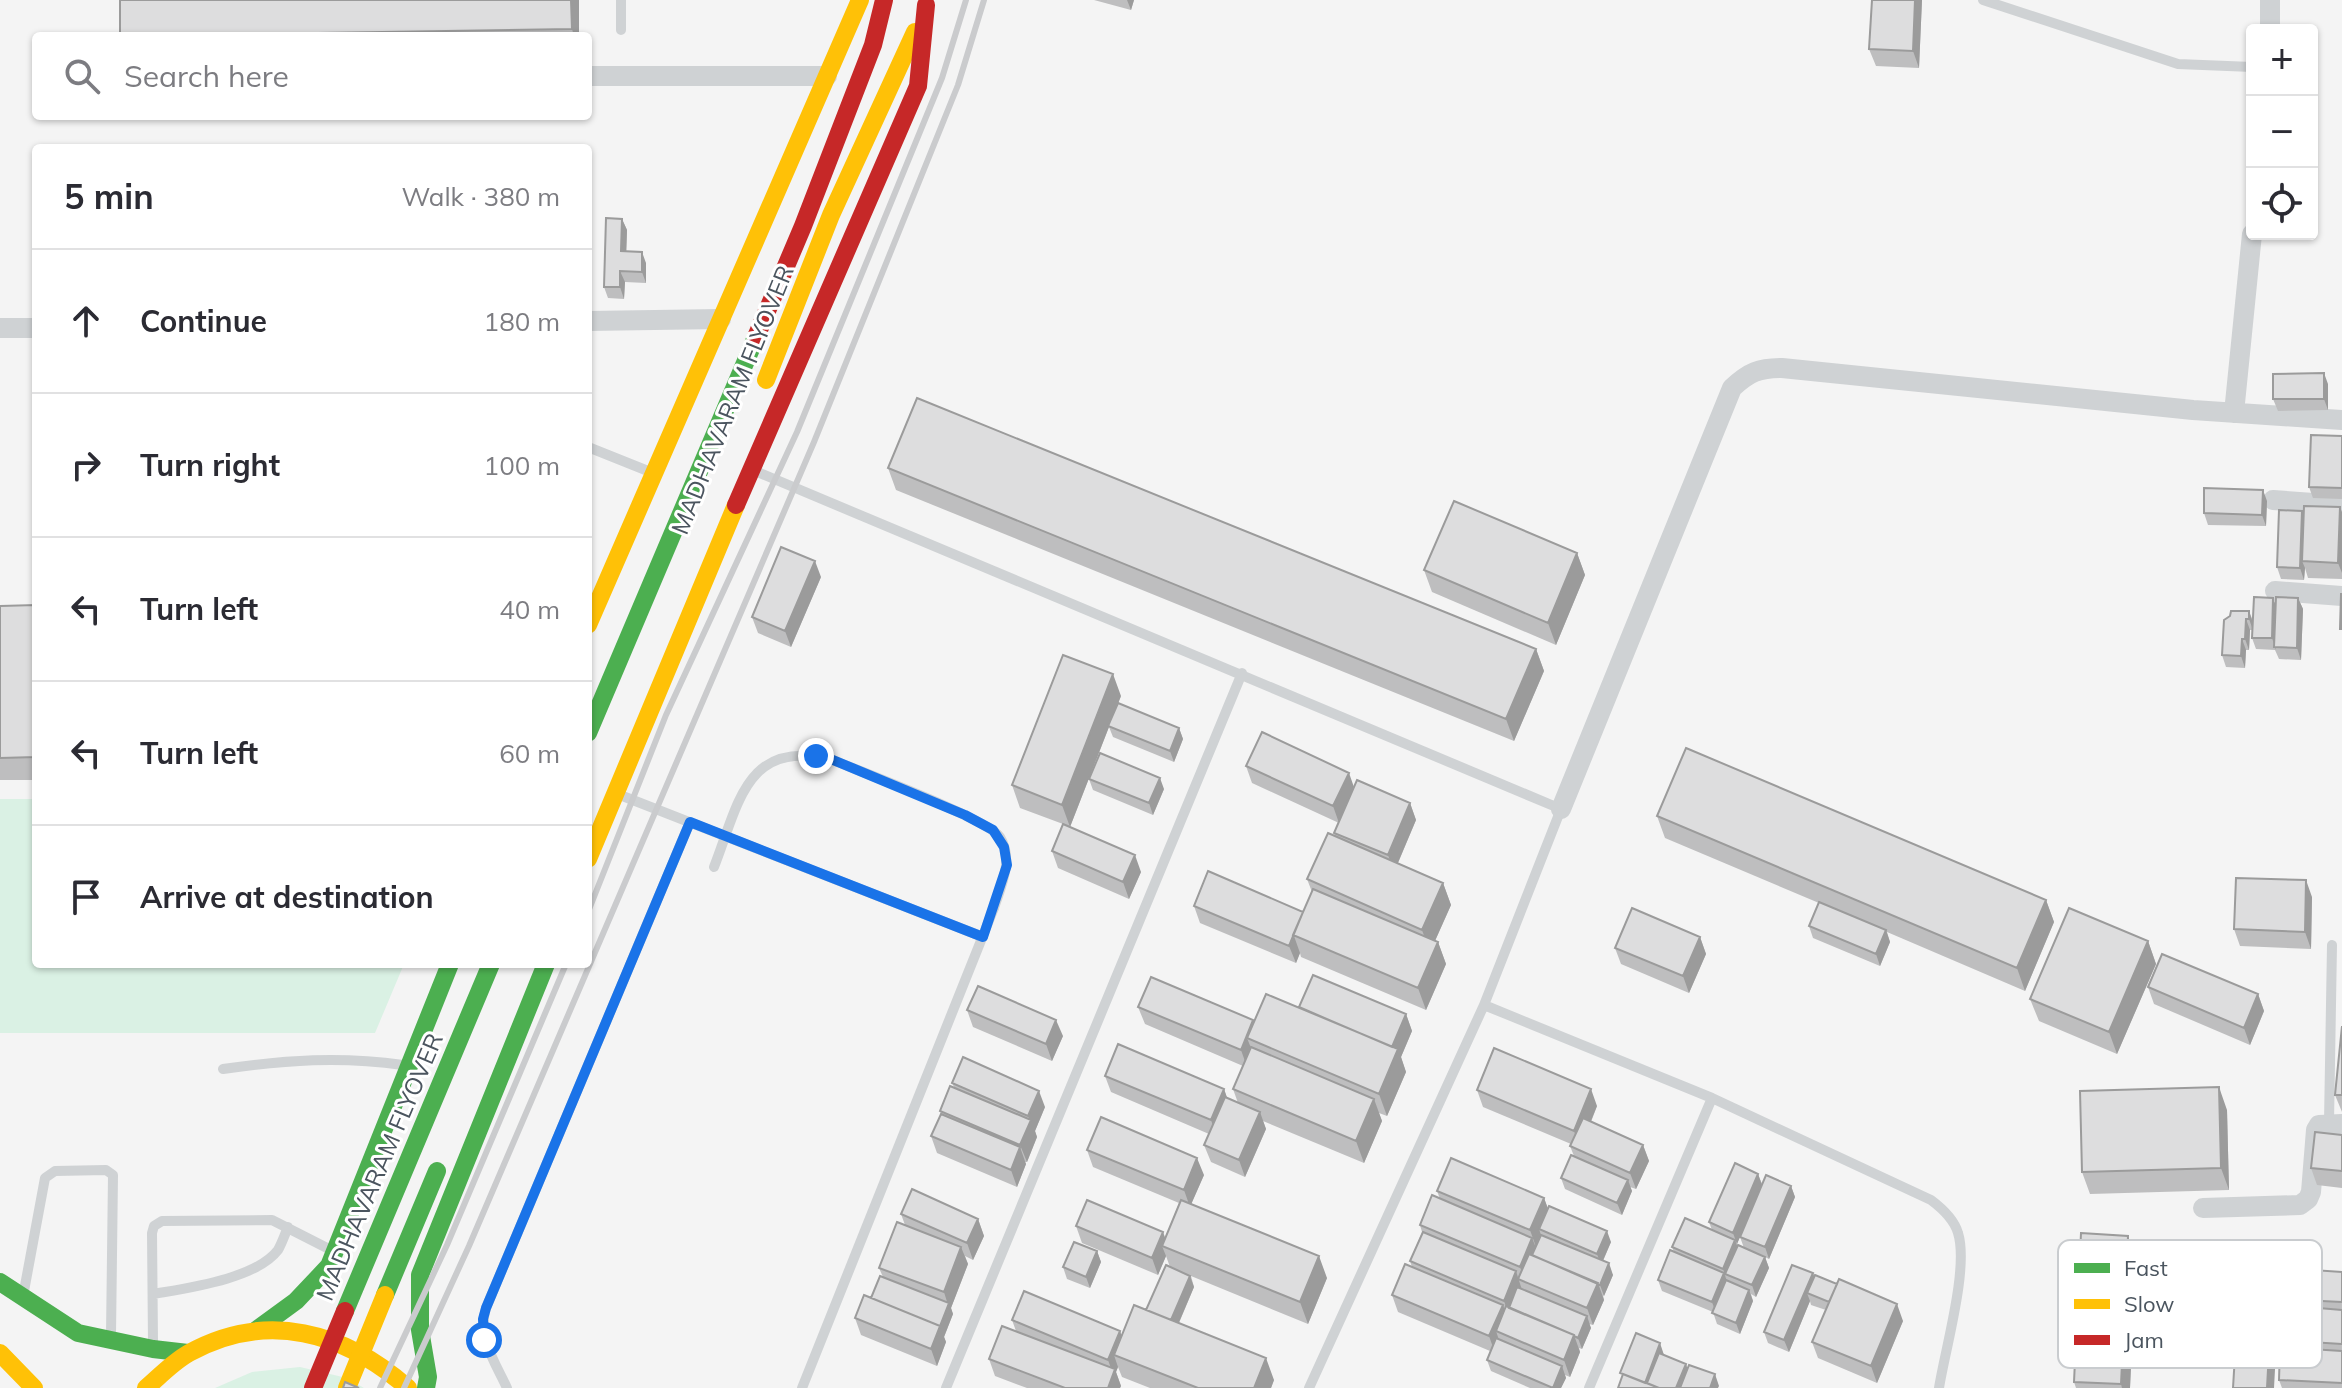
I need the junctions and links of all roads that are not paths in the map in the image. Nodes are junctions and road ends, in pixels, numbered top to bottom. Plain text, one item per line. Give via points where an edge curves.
1 (621, 0) edge
2 (860, 0) edge
3 (884, 0) edge
4 (1983, 0) edge
5 (2270, 0) edge
6 (928, 2) edge
7 (2270, 24) edge
8 (621, 30) dead end
9 (2246, 67) edge
10 (592, 76) edge
11 (827, 76) junction
12 (2251, 240) edge
13 (721, 319) junction
14 (592, 321) edge
15 (0, 328) edge
16 (32, 328) edge
17 (757, 403) dead end
18 (2234, 413) junction
19 (2342, 420) edge
20 (592, 449) edge
21 (751, 469) junction
22 (654, 473) junction
23 (723, 489) dead end
24 (2273, 500) dead end
25 (2342, 505) edge
26 (2275, 591) dead end
27 (2342, 596) edge
28 (592, 616) edge
29 (1242, 673) junction
30 (592, 724) edge
31 (615, 793) junction
32 (592, 804) edge
33 (1561, 809) junction
34 (690, 822) junction
35 (592, 849) edge
36 (714, 867) dead end
37 (983, 937) junction
38 (2332, 945) dead end
39 (448, 968) edge
40 (489, 968) edge
41 (544, 968) edge
42 (1484, 1005) junction
43 (409, 1066) junction
44 (223, 1069) dead end
45 (1712, 1098) junction
46 (2336, 1123) edge
47 (446, 1151) dead end
48 (2203, 1208) dead end
49 (288, 1227) junction
50 (335, 1252) junction
51 (0, 1282) edge
52 (153, 1294) junction
53 (23, 1297) junction
54 (255, 1331) junction
55 (110, 1340) junction
56 (153, 1349) junction
57 (0, 1353) edge
58 (188, 1353) junction
59 (34, 1388) edge
60 (146, 1388) edge
61 (313, 1388) edge
62 (347, 1388) edge
63 (408, 1388) edge
64 (426, 1388) edge
65 (507, 1388) edge
66 (802, 1388) edge
67 (946, 1388) edge
68 (1309, 1388) edge
69 (1589, 1388) edge
70 (1939, 1388) edge

1 - 8 lane
2 - 11 main road
3 - 30 main road, MADHAVARAM FLYOVER via 873,45 803,226
4 - 9 lane via 2178,64
5 - 7 street
6 - 17 main road, MADHAVARAM FLYOVER via 831,215
6 - 21 main road via 918,86
10 - 11 street
11 - 13 main road
12 - 18 street
13 - 14 street
13 - 22 main road
15 - 16 street
18 - 19 street
18 - 33 street via 1782,368 1746,374 1732,388
20 - 22 lane
21 - 29 lane
21 - 31 main road
22 - 28 main road
23 - 32 main road, MADHAVARAM FLYOVER
24 - 25 street
26 - 27 street
29 - 33 lane
29 - 67 lane
31 - 34 lane
31 - 35 main road
33 - 42 lane
34 - 37 lane
34 - 65 lane via 486,1308 484,1340
36 - 37 lane, bridge via 753,775 781,758 833,760 993,830 1007,865
37 - 66 lane
38 - 46 lane
39 - 43 main road
40 - 61 main road, MADHAVARAM FLYOVER, bridge
41 - 64 main road via 420,1275
42 - 45 lane
42 - 68 lane
43 - 44 lane via 357,1058
43 - 50 main road
45 - 69 lane
45 - 70 lane via 1931,1200 1948,1214 1961,1256
46 - 48 street via 2316,1130 2311,1192 2300,1205
47 - 62 main road, bridge
49 - 50 lane
49 - 52 lane via 271,1257 247,1270 216,1283
49 - 52 lane via 272,1220 162,1221 152,1233
50 - 54 main road via 329,1266 296,1301
51 - 53 main road
52 - 56 lane
53 - 55 main road via 78,1333
53 - 55 lane via 45,1178 55,1171 106,1170 113,1175
54 - 58 main road
54 - 63 main road via 303,1331 349,1344 390,1369
55 - 56 main road
56 - 58 main road
57 - 59 main road
58 - 60 main road

